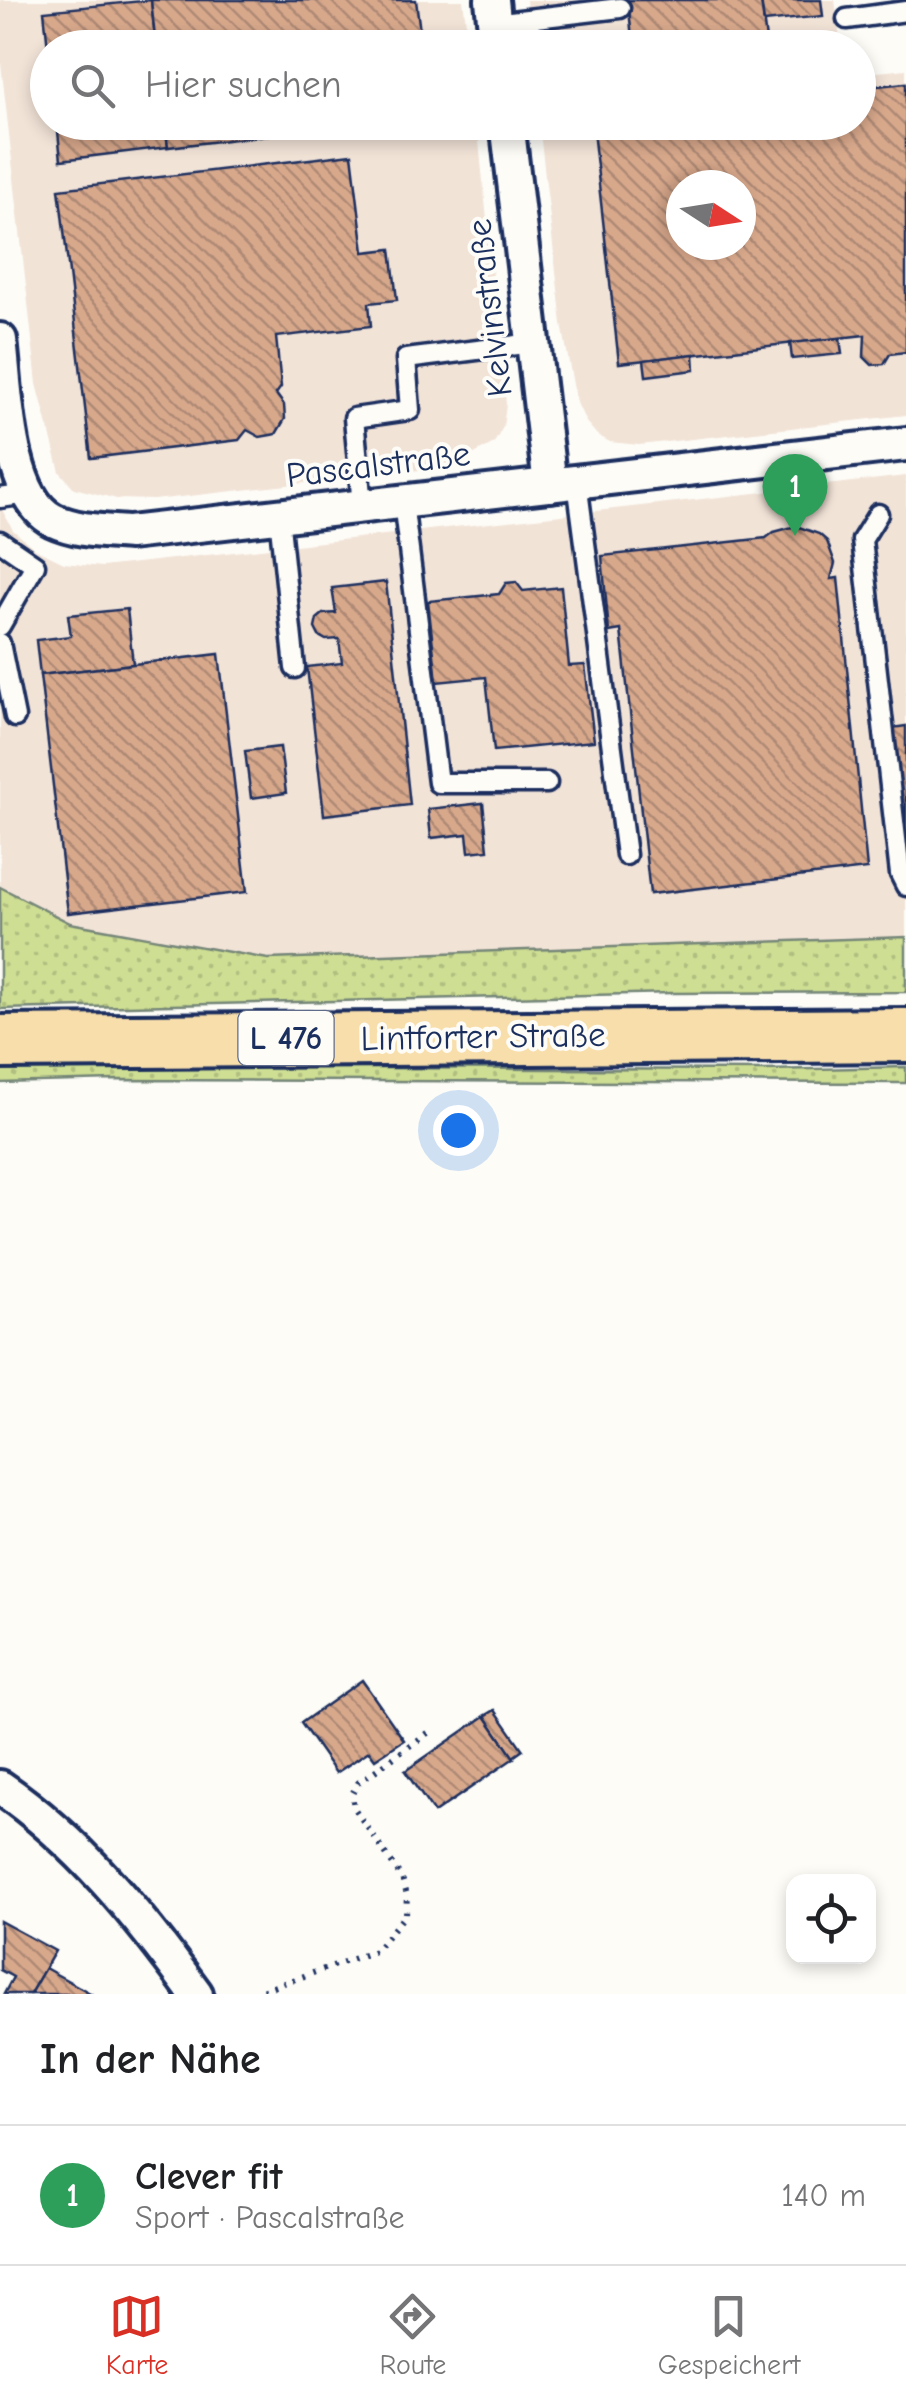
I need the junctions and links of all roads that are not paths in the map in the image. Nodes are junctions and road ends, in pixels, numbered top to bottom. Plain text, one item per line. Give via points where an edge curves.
1 (620, 8) dead end
2 (906, 12) edge
3 (847, 20) dead end
4 (495, 24) edge
5 (508, 140) edge
6 (0, 340) edge
7 (533, 343) junction
8 (906, 444) edge
9 (564, 483) junction
10 (14, 496) edge
11 (403, 502) junction
12 (362, 506) junction
13 (878, 514) dead end
14 (279, 516) junction
15 (0, 541) edge
16 (0, 626) edge
17 (0, 643) edge
18 (295, 668) dead end
19 (15, 717) dead end
20 (547, 784) dead end
21 (626, 855) dead end
22 (906, 886) edge
23 (906, 1035) edge
24 (0, 1042) edge
25 (0, 1788) edge
26 (196, 1994) edge

1 - 4 lane
2 - 3 lane
5 - 7 street, Kelvinstraße
6 - 10 street, Pascalstraße
7 - 9 street, Kelvinstraße
7 - 12 lane via 406,360 410,410 354,418
8 - 9 street, Pascalstraße
9 - 11 street, Pascalstraße
9 - 21 lane
10 - 14 street, Pascalstraße via 50,519 90,531 129,533
11 - 12 street, Pascalstraße
11 - 20 lane via 438,783
12 - 14 street, Pascalstraße
13 - 22 lane via 862,540
14 - 18 lane
15 - 16 lane via 36,565
17 - 19 lane
23 - 24 main road, Lintforter Straße / L 476
25 - 26 street via 36,1812 136,1912

